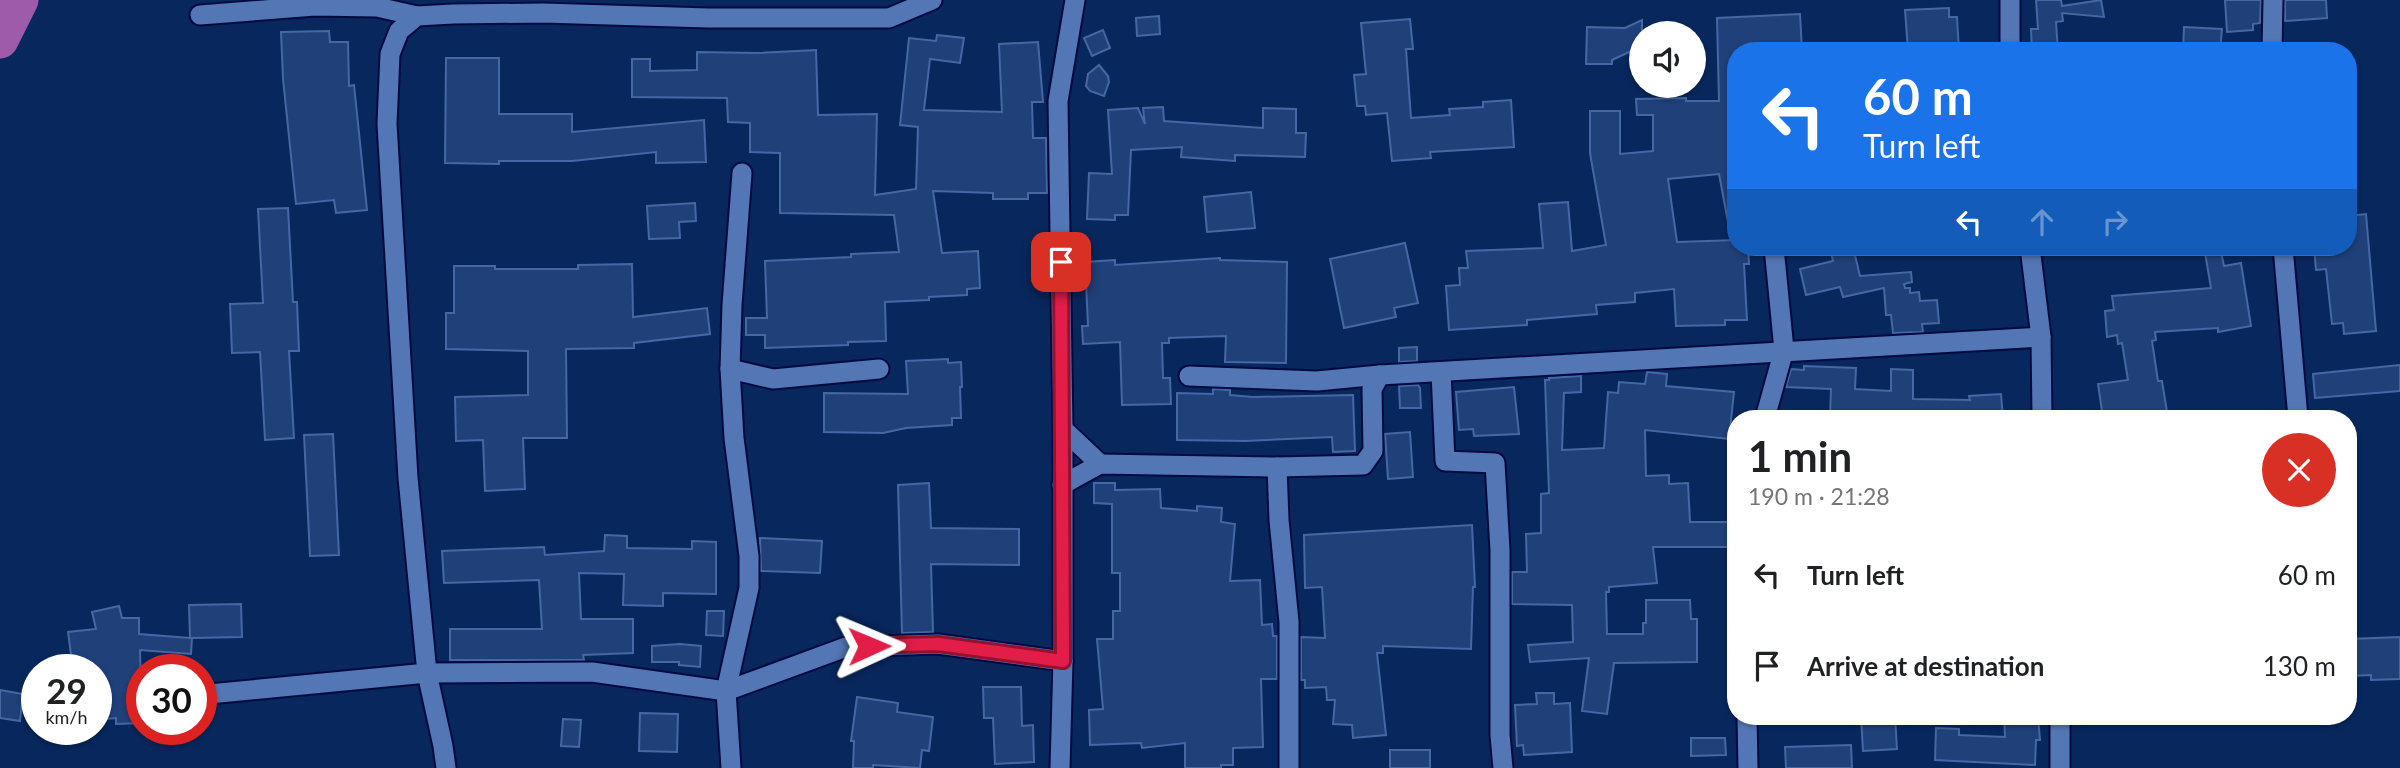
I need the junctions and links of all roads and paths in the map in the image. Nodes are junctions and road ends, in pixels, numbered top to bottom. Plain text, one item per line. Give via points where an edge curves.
1 (932, 0) edge
2 (1075, 0) edge
3 (2010, 0) edge
4 (2273, 0) edge
5 (852, 9) edge
6 (200, 15) dead end
7 (417, 16) junction
8 (2010, 42) edge
9 (2272, 42) edge
10 (741, 173) dead end
11 (1774, 256) edge
12 (2031, 256) edge
13 (2284, 256) edge
14 (2040, 337) junction
15 (1784, 350) junction
16 (730, 369) junction
17 (879, 369) dead end
18 (1441, 372) junction
19 (1380, 375) junction
20 (1189, 376) dead end
21 (1767, 410) edge
22 (2042, 410) edge
23 (2297, 410) edge
24 (1063, 429) junction
25 (1100, 464) junction
26 (1277, 467) junction
27 (1062, 485) junction
28 (1063, 661) junction
29 (427, 673) junction
30 (726, 691) junction
31 (217, 693) edge
32 (1748, 725) edge
33 (2060, 725) edge
34 (446, 768) edge
35 (731, 768) edge
36 (1060, 768) edge
37 (1289, 768) edge
38 (1503, 768) edge
39 (1748, 768) edge
40 (2060, 768) edge

1 - 5 street via 888,18
2 - 24 street via 1058,101
3 - 8 street
4 - 9 street
5 - 7 street via 708,18 543,13
6 - 7 street via 315,6 377,7
7 - 29 street via 399,31 390,54 387,124 408,478
10 - 16 street
11 - 15 street
12 - 14 street
13 - 23 street
14 - 15 street
14 - 22 street
15 - 18 street
15 - 21 street
16 - 17 street via 773,379
16 - 30 street via 749,588
18 - 19 street
18 - 38 street via 1445,461 1495,463
19 - 20 street via 1317,381
19 - 26 street via 1372,389 1373,451 1363,465
24 - 25 street
24 - 27 street
25 - 26 street
25 - 27 street
26 - 37 street via 1289,622
27 - 28 street
28 - 30 street via 938,644 846,647
28 - 36 street
29 - 30 street via 592,673
29 - 31 street
29 - 34 street
30 - 35 street
32 - 39 street
33 - 40 street

